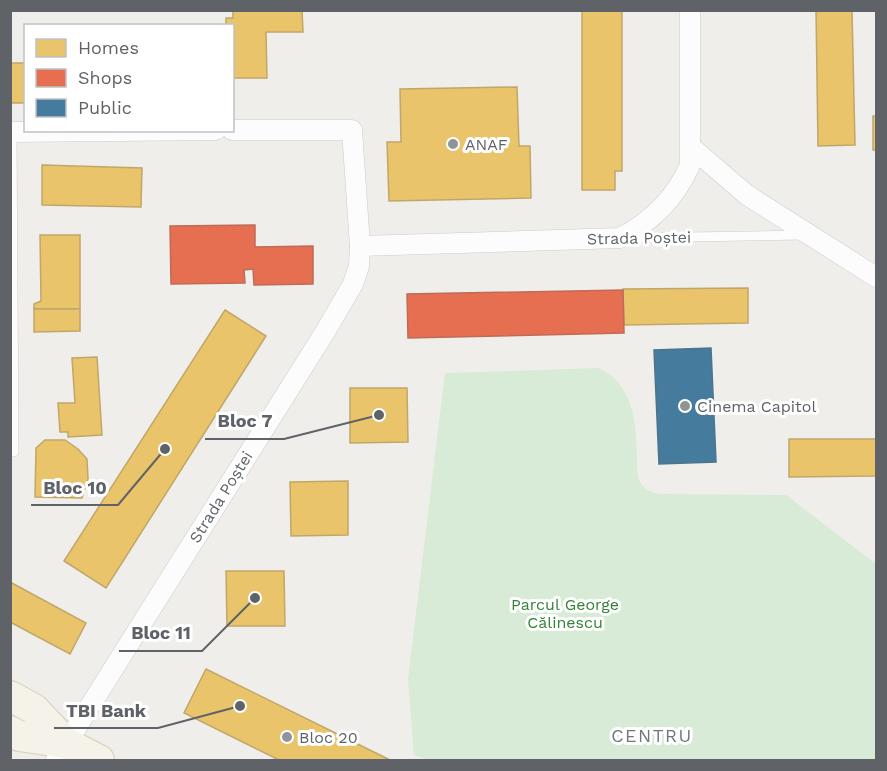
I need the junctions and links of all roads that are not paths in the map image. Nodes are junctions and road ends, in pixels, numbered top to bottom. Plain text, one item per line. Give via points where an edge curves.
1 (690, 10) edge
2 (234, 130) edge
3 (11, 132) edge
4 (691, 147) junction
5 (811, 235) junction
6 (620, 238) junction
7 (360, 246) junction
8 (876, 277) edge
9 (14, 452) dead end
10 (10, 696) edge
11 (10, 731) edge
12 (61, 752) edge
13 (99, 760) edge

1 - 4 street, Strada Poștei
2 - 7 street, Strada Poștei via 352,130
3 - 9 lane
4 - 5 street via 747,195
4 - 6 street, Strada Poștei via 690,165 669,200
5 - 6 lane, Strada Poștei
5 - 8 street
6 - 7 street, Strada Poștei
7 - 12 street, Strada Poștei via 354,284
10 - 12 main road via 34,709
11 - 12 main road
12 - 13 main road

